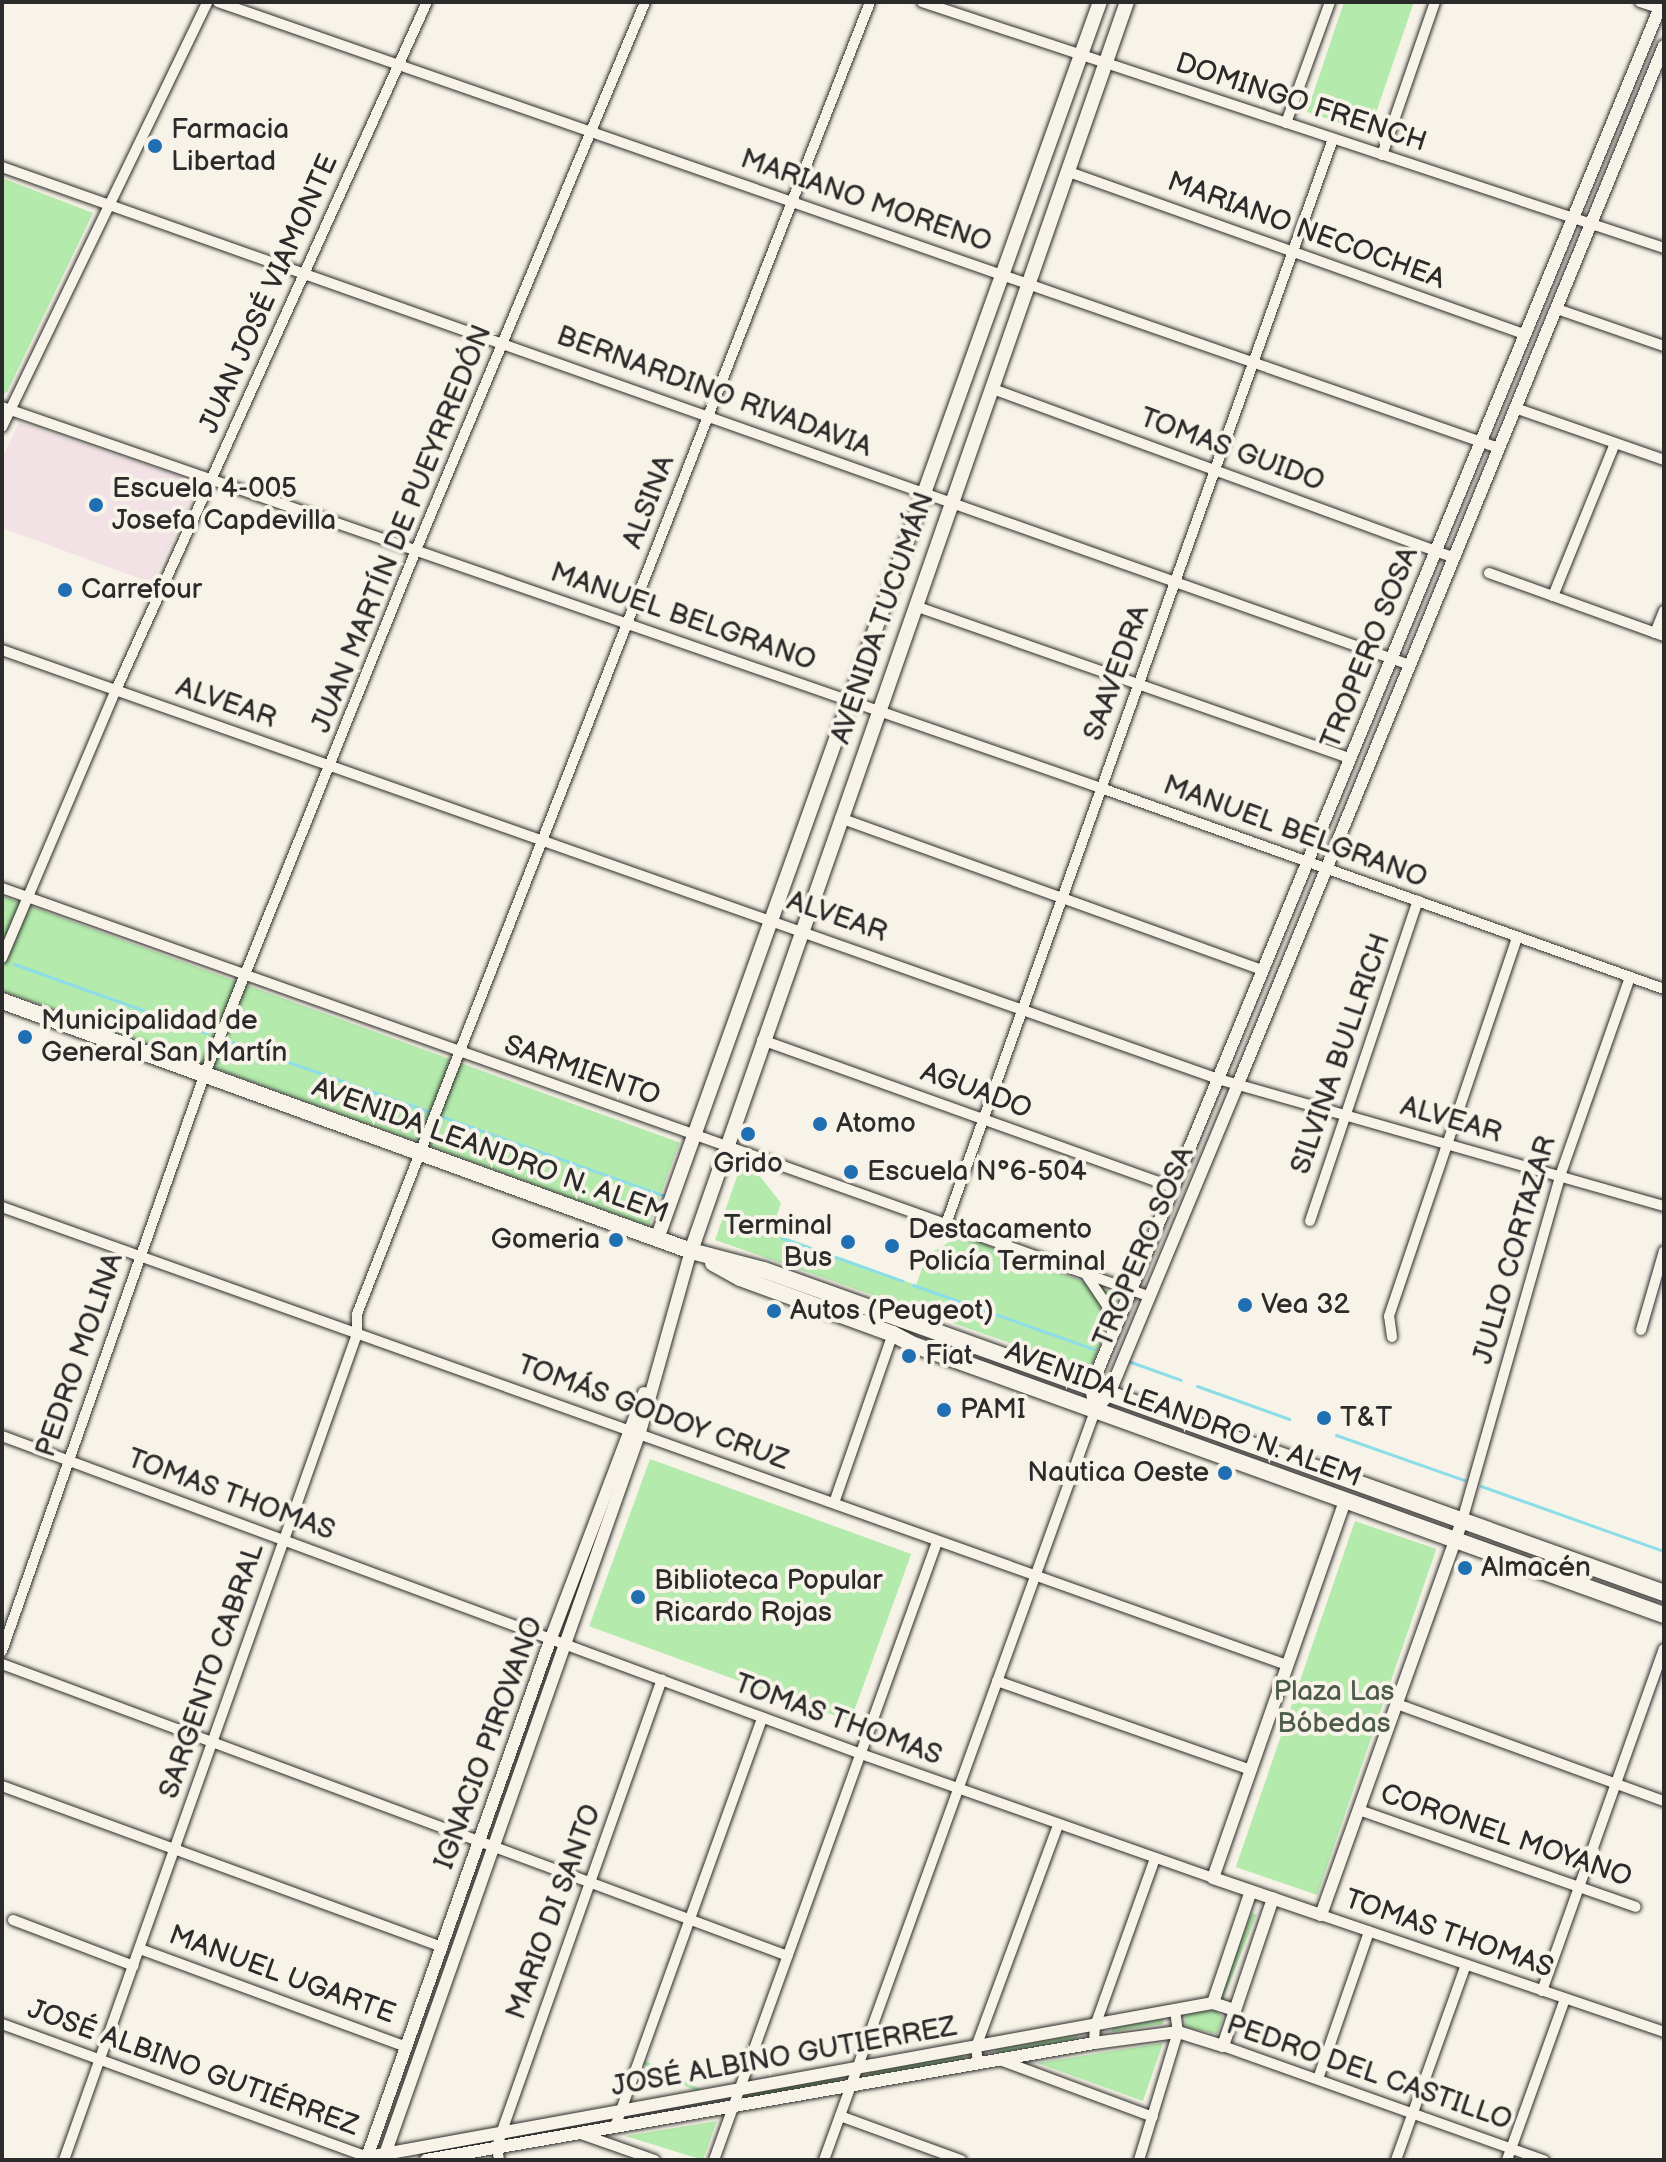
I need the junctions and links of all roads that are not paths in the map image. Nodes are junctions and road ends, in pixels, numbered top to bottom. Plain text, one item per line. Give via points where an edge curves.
1 (207, 2) edge
2 (218, 2) edge
3 (427, 2) edge
4 (645, 2) edge
5 (870, 2) edge
6 (922, 2) edge
7 (1100, 2) edge
8 (1127, 2) edge
9 (1330, 2) edge
10 (1435, 2) edge
11 (1640, 2) edge
12 (1662, 7) edge
13 (1664, 46) edge
14 (1081, 56) junction
15 (1105, 64) junction
16 (399, 65) junction
17 (1286, 123) junction
18 (591, 131) junction
19 (1333, 139) junction
20 (1382, 155) junction
21 (2, 167) edge
22 (1069, 172) junction
23 (792, 201) junction
24 (110, 205) junction
25 (1573, 219) junction
26 (1593, 225) junction
27 (1664, 248) edge
28 (1293, 251) junction
29 (305, 272) junction
30 (1004, 274) junction
31 (1028, 283) junction
32 (1557, 309) junction
33 (1526, 335) junction
34 (504, 343) junction
35 (1664, 346) edge
36 (1253, 360) junction
37 (993, 389) junction
38 (6, 408) edge
39 (1515, 408) junction
40 (708, 416) junction
41 (2, 427) edge
42 (1482, 442) junction
43 (1615, 443) junction
44 (1499, 448) junction
45 (1664, 460) edge
46 (1215, 470) junction
47 (211, 481) junction
48 (926, 493) junction
49 (951, 502) junction
50 (416, 550) junction
51 (1436, 551) junction
52 (1454, 558) junction
53 (1489, 573) dead end
54 (1175, 582) junction
55 (1553, 596) junction
56 (915, 606) junction
57 (1664, 611) edge
58 (628, 623) junction
59 (1659, 634) edge
60 (2, 650) edge
61 (1393, 659) junction
62 (1410, 665) junction
63 (1138, 684) junction
64 (116, 690) junction
65 (852, 701) junction
66 (878, 710) junction
67 (1351, 759) junction
68 (332, 765) junction
69 (1101, 788) junction
70 (840, 818) junction
71 (541, 838) junction
72 (1308, 863) junction
73 (1325, 869) junction
74 (2, 888) edge
75 (26, 896) junction
76 (1062, 898) junction
77 (1418, 901) junction
78 (772, 919) junction
79 (800, 929) junction
80 (1517, 937) junction
81 (2, 958) edge
82 (1263, 970) junction
83 (244, 975) junction
84 (1630, 977) junction
85 (1664, 989) edge
86 (2, 1001) edge
87 (1023, 1008) junction
88 (762, 1040) junction
89 (458, 1053) junction
90 (204, 1076) junction
91 (1218, 1079) junction
92 (1238, 1084) junction
93 (1346, 1115) junction
94 (983, 1119) junction
95 (695, 1136) junction
96 (1446, 1144) junction
97 (725, 1147) junction
98 (417, 1152) junction
99 (1560, 1176) junction
100 (1173, 1187) junction
101 (1664, 1206) edge
102 (2, 1207) edge
103 (1310, 1221) dead end
104 (946, 1224) junction
105 (657, 1239) junction
106 (691, 1251) junction
107 (1664, 1251) edge
108 (140, 1256) junction
109 (1085, 1273) junction
110 (1131, 1290) junction
111 (1148, 1296) junction
112 (1641, 1330) dead end
113 (357, 1334) junction
114 (893, 1334) junction
115 (1113, 1334) junction
116 (1392, 1337) dead end
117 (1091, 1387) junction
118 (1109, 1394) junction
119 (1095, 1411) junction
120 (635, 1430) junction
121 (2, 1436) edge
122 (69, 1461) junction
123 (1345, 1501) junction
124 (834, 1503) junction
125 (1462, 1521) junction
126 (283, 1539) junction
127 (1457, 1541) junction
128 (937, 1542) junction
129 (1035, 1577) junction
130 (1664, 1593) edge
131 (1664, 1615) edge
132 (551, 1638) junction
133 (565, 1644) junction
134 (1664, 1649) edge
135 (2, 1651) edge
136 (2, 1664) edge
137 (1287, 1665) junction
138 (662, 1680) junction
139 (997, 1681) junction
140 (1397, 1704) junction
141 (762, 1718) junction
142 (213, 1742) junction
143 (861, 1754) junction
144 (1251, 1770) junction
145 (1613, 1783) junction
146 (2, 1786) edge
147 (958, 1790) junction
148 (1664, 1801) edge
149 (1359, 1810) junction
150 (1058, 1825) junction
151 (480, 1840) junction
152 (494, 1846) junction
153 (175, 1849) junction
154 (1155, 1858) junction
155 (1213, 1878) junction
156 (590, 1882) junction
157 (1577, 1886) junction
158 (1251, 1891) junction
159 (1273, 1898) junction
160 (1636, 1907) dead end
161 (1321, 1915) junction
162 (690, 1918) junction
163 (13, 1920) dead end
164 (1369, 1932) junction
165 (442, 1947) junction
166 (140, 1949) junction
167 (788, 1956) junction
168 (1466, 1965) junction
169 (134, 1966) junction
170 (1542, 1991) junction
171 (1565, 1999) junction
172 (1213, 2003) junction
173 (1235, 2010) junction
174 (1175, 2011) junction
175 (2, 2024) edge
176 (1095, 2026) junction
177 (1178, 2032) junction
178 (1664, 2032) edge
179 (1094, 2043) junction
180 (1223, 2046) junction
181 (407, 2047) junction
182 (976, 2047) junction
183 (100, 2060) junction
184 (998, 2060) junction
185 (978, 2063) junction
186 (858, 2068) junction
187 (1318, 2079) junction
188 (852, 2085) junction
189 (740, 2089) junction
190 (734, 2106) junction
191 (620, 2110) junction
192 (1413, 2113) junction
193 (840, 2116) junction
194 (1153, 2117) junction
195 (615, 2127) junction
196 (502, 2131) junction
197 (580, 2133) junction
198 (1512, 2148) junction
199 (498, 2154) edge
200 (384, 2156) edge
201 (368, 2159) edge
202 (64, 2160) edge
203 (426, 2160) edge
204 (655, 2160) edge
205 (714, 2160) edge
206 (824, 2160) edge
207 (961, 2160) edge
208 (1139, 2160) edge
209 (1396, 2160) edge
210 (1507, 2160) edge
211 (1544, 2160) edge

1 - 24 street
2 - 16 street, MARIANO MORENO
3 - 16 street, JUAN JOSÉ VIAMONTE
4 - 18 street, JUAN MARTÍN DE PUEYRREDÓN
5 - 23 street, ALSINA
6 - 14 street, DOMINGO FRENCH
7 - 14 main road, AVENIDA TUCUMÁN
8 - 15 main road, AVENIDA TUCUMÁN
9 - 17 street
10 - 20 street
11 - 12 street
12 - 25 street, TROPERO SOSA
13 - 26 street, TROPERO SOSA
14 - 15 street, DOMINGO FRENCH
14 - 30 main road, AVENIDA TUCUMÁN
15 - 17 street, DOMINGO FRENCH
15 - 22 main road, AVENIDA TUCUMÁN
16 - 18 street, MARIANO MORENO
16 - 29 street, JUAN JOSÉ VIAMONTE
17 - 19 street, DOMINGO FRENCH
18 - 23 street, MARIANO MORENO
18 - 34 street, JUAN MARTÍN DE PUEYRREDÓN
19 - 20 street, DOMINGO FRENCH
19 - 28 street, SAAVEDRA
20 - 25 street, DOMINGO FRENCH
21 - 24 street, BERNARDINO RIVADAVIA
22 - 28 street, MARIANO NECOCHEA
22 - 31 main road, AVENIDA TUCUMÁN
23 - 30 street, MARIANO MORENO
23 - 40 street, ALSINA
24 - 29 street, BERNARDINO RIVADAVIA
24 - 38 street
25 - 26 street, DOMINGO FRENCH
25 - 33 street, TROPERO SOSA
26 - 27 street, DOMINGO FRENCH
26 - 32 street, TROPERO SOSA
28 - 33 street, MARIANO NECOCHEA
28 - 36 street, SAAVEDRA
29 - 34 street, BERNARDINO RIVADAVIA
29 - 47 street, JUAN JOSÉ VIAMONTE
30 - 31 street, MARIANO MORENO
30 - 48 main road, AVENIDA TUCUMÁN
31 - 36 street, MARIANO MORENO
31 - 37 main road, AVENIDA TUCUMÁN
32 - 35 street
32 - 39 street, TROPERO SOSA
33 - 42 street, TROPERO SOSA
34 - 40 street, BERNARDINO RIVADAVIA
34 - 50 street, JUAN MARTÍN DE PUEYRREDÓN
36 - 42 street, MARIANO MORENO
36 - 46 street, SAAVEDRA
37 - 46 street, TOMAS GUIDO
37 - 49 main road, AVENIDA TUCUMÁN
38 - 41 street
38 - 47 street, MANUEL BELGRANO
39 - 43 street
39 - 44 street, TROPERO SOSA
40 - 48 street, BERNARDINO RIVADAVIA
40 - 58 street, ALSINA
42 - 44 street, MARIANO MORENO
42 - 51 street, TROPERO SOSA
43 - 45 street
43 - 55 street
44 - 52 street, TROPERO SOSA
46 - 51 street, TOMAS GUIDO
46 - 54 street, SAAVEDRA
47 - 50 street, MANUEL BELGRANO
47 - 64 street, JUAN JOSÉ VIAMONTE
48 - 49 street, BERNARDINO RIVADAVIA
48 - 65 main road, AVENIDA TUCUMÁN
49 - 54 street, BERNARDINO RIVADAVIA
49 - 56 main road, AVENIDA TUCUMÁN
50 - 58 street, MANUEL BELGRANO
50 - 68 street, JUAN MARTÍN DE PUEYRREDÓN
51 - 52 street, TOMAS GUIDO
51 - 61 street, TROPERO SOSA
52 - 62 street, TROPERO SOSA
53 - 55 street
54 - 61 street, BERNARDINO RIVADAVIA
54 - 63 street, SAAVEDRA
55 - 59 street
56 - 63 street
56 - 66 main road, AVENIDA TUCUMÁN
57 - 59 street
58 - 65 street, MANUEL BELGRANO
58 - 71 street, ALSINA
60 - 64 street, ALVEAR
61 - 62 street, BERNARDINO RIVADAVIA
61 - 67 street, TROPERO SOSA
62 - 73 street, TROPERO SOSA
63 - 67 street
63 - 69 street, SAAVEDRA
64 - 68 street, ALVEAR
64 - 75 street, JUAN JOSÉ VIAMONTE
65 - 66 street, MANUEL BELGRANO
65 - 78 main road, AVENIDA TUCUMÁN
66 - 69 street, MANUEL BELGRANO
66 - 70 main road, AVENIDA TUCUMÁN
67 - 72 street, TROPERO SOSA
68 - 71 street, ALVEAR
68 - 83 street, JUAN MARTÍN DE PUEYRREDÓN
69 - 72 street, MANUEL BELGRANO
69 - 76 street, SAAVEDRA
70 - 76 street
70 - 79 main road, AVENIDA TUCUMÁN
71 - 78 street, ALVEAR
71 - 89 street, ALSINA
72 - 73 street, MANUEL BELGRANO
72 - 82 street, TROPERO SOSA
73 - 77 street, MANUEL BELGRANO
73 - 92 street, TROPERO SOSA
74 - 75 street, SARMIENTO
75 - 81 street, JUAN JOSÉ VIAMONTE
75 - 83 street, SARMIENTO
76 - 82 street
76 - 87 street, SAAVEDRA
77 - 80 street, MANUEL BELGRANO
77 - 93 street, SILVINA BULLRICH
78 - 79 street, ALVEAR
78 - 95 main road, AVENIDA TUCUMÁN
79 - 87 street, ALVEAR
79 - 88 main road, AVENIDA TUCUMÁN
80 - 84 street, MANUEL BELGRANO
80 - 96 street
82 - 91 street, TROPERO SOSA
83 - 89 street, SARMIENTO
83 - 90 street, JUAN MARTÍN DE PUEYRREDÓN
84 - 85 street, MANUEL BELGRANO
84 - 99 street, JULIO CORTAZAR
86 - 90 main road, AVENIDA LEANDRO N. ALEM
87 - 91 street, ALVEAR
87 - 94 street, SAAVEDRA
88 - 94 street, AGUADO
88 - 97 main road, AVENIDA TUCUMÁN
89 - 95 street, SARMIENTO
89 - 98 street, ALSINA
90 - 98 main road, AVENIDA LEANDRO N. ALEM
90 - 108 street, PEDRO MOLINA
91 - 92 street, ALVEAR
91 - 100 street, TROPERO SOSA
92 - 93 street, ALVEAR
92 - 111 street, TROPERO SOSA
93 - 96 street, ALVEAR
93 - 103 street, SILVINA BULLRICH
94 - 100 street, AGUADO
94 - 104 street, SAAVEDRA
95 - 97 street, SARMIENTO
95 - 105 main road, AVENIDA TUCUMÁN
96 - 99 street, ALVEAR
96 - 116 street via 1389,1316
97 - 104 street, SARMIENTO
97 - 106 main road, AVENIDA TUCUMÁN
98 - 105 main road, AVENIDA LEANDRO N. ALEM
98 - 113 street, SARGENTO CABRAL via 357,1314
99 - 101 street, ALVEAR
99 - 125 street, JULIO CORTAZAR
100 - 110 street, TROPERO SOSA
102 - 108 street, TOMÁS GODOY CRUZ
104 - 109 street, SARMIENTO
105 - 106 main road, AVENIDA LEANDRO N. ALEM
106 - 114 main road, AVENIDA LEANDRO N. ALEM via 740,1278
106 - 117 main road, AVENIDA LEANDRO N. ALEM via 764,1270
106 - 120 street, IGNACIO PIROVANO
107 - 112 street
108 - 113 street, TOMÁS GODOY CRUZ
108 - 122 street, PEDRO MOLINA
109 - 110 street, SARMIENTO
109 - 115 street via 1107,1306
110 - 111 street, SARMIENTO
110 - 115 street, TROPERO SOSA
111 - 118 street, TROPERO SOSA
113 - 120 street, TOMÁS GODOY CRUZ
113 - 126 street, SARGENTO CABRAL
114 - 119 main road, AVENIDA LEANDRO N. ALEM
114 - 124 street
115 - 117 street, TROPERO SOSA
117 - 118 main road, AVENIDA LEANDRO N. ALEM
117 - 119 street
118 - 119 street, TROPERO SOSA
118 - 125 main road, AVENIDA LEANDRO N. ALEM
119 - 123 main road, AVENIDA LEANDRO N. ALEM
119 - 129 street
120 - 124 street, TOMÁS GODOY CRUZ
120 - 132 street, IGNACIO PIROVANO
120 - 133 street, IGNACIO PIROVANO
121 - 122 street, TOMAS THOMAS
122 - 126 street, TOMAS THOMAS
122 - 135 street, PEDRO MOLINA
123 - 127 main road, AVENIDA LEANDRO N. ALEM
123 - 137 street
124 - 128 street, TOMÁS GODOY CRUZ
125 - 127 street, JULIO CORTAZAR
125 - 130 main road, AVENIDA LEANDRO N. ALEM
126 - 132 street, TOMAS THOMAS
126 - 142 street, SARGENTO CABRAL
127 - 131 main road, AVENIDA LEANDRO N. ALEM
127 - 140 street, JULIO CORTAZAR
128 - 129 street, TOMÁS GODOY CRUZ
128 - 143 street
129 - 137 street, TOMÁS GODOY CRUZ
129 - 139 street
132 - 133 street, TOMAS THOMAS
132 - 151 street, IGNACIO PIROVANO
133 - 138 street, TOMAS THOMAS
133 - 152 street, IGNACIO PIROVANO
134 - 145 street
136 - 142 street
137 - 144 street
138 - 141 street, TOMAS THOMAS
138 - 156 street, MARIO DI SANTO
139 - 144 street
139 - 147 street
140 - 145 street
140 - 149 street, JULIO CORTAZAR
141 - 143 street, TOMAS THOMAS
141 - 162 street
142 - 151 street
142 - 153 street, SARGENTO CABRAL
143 - 147 street, TOMAS THOMAS
143 - 167 street
144 - 155 street
145 - 148 street
145 - 157 street
146 - 153 street
147 - 150 street, TOMAS THOMAS
147 - 186 street
149 - 157 street, CORONEL MOYANO
149 - 161 street, JULIO CORTAZAR
150 - 154 street, TOMAS THOMAS
150 - 182 street
151 - 152 street
151 - 165 street, IGNACIO PIROVANO
152 - 156 street
152 - 200 street, IGNACIO PIROVANO
153 - 165 street
153 - 166 street, SARGENTO CABRAL
154 - 155 street, TOMAS THOMAS
154 - 176 street
155 - 158 street, TOMAS THOMAS
156 - 162 street
156 - 196 street, MARIO DI SANTO
157 - 160 street, CORONEL MOYANO
157 - 170 street
158 - 159 street, TOMAS THOMAS
158 - 172 street
159 - 161 street, TOMAS THOMAS
159 - 173 street
161 - 164 street, TOMAS THOMAS
162 - 167 street
162 - 191 street
163 - 169 street
164 - 168 street, TOMAS THOMAS
164 - 187 street
165 - 181 street, IGNACIO PIROVANO
166 - 169 street, SARGENTO CABRAL
166 - 181 street, MANUEL UGARTE
167 - 189 street
168 - 170 street, TOMAS THOMAS
168 - 192 street
169 - 183 street, SARGENTO CABRAL
170 - 171 street, TOMAS THOMAS
171 - 178 street, TOMAS THOMAS
171 - 198 street
172 - 173 street
172 - 174 street, JOSÉ ALBINO GUTIERREZ
173 - 180 street
174 - 176 street, JOSÉ ALBINO GUTIERREZ
174 - 177 street
175 - 183 street, JOSÉ ALBINO GUTIÉRREZ
176 - 179 street
176 - 182 street, JOSÉ ALBINO GUTIERREZ
177 - 179 street, JOSÉ ALBINO GUTIERREZ
177 - 180 street, PEDRO DEL CASTILLO
177 - 194 street
179 - 184 street, JOSÉ ALBINO GUTIERREZ
180 - 187 street, PEDRO DEL CASTILLO
181 - 201 street, IGNACIO PIROVANO
182 - 185 street
182 - 186 street, JOSÉ ALBINO GUTIERREZ
183 - 201 street, JOSÉ ALBINO GUTIÉRREZ
183 - 202 street, SARGENTO CABRAL
184 - 185 street, JOSÉ ALBINO GUTIERREZ
184 - 194 street
185 - 188 street, JOSÉ ALBINO GUTIERREZ
186 - 188 street
186 - 189 street, JOSÉ ALBINO GUTIERREZ
187 - 192 street, PEDRO DEL CASTILLO
188 - 190 street, JOSÉ ALBINO GUTIERREZ
188 - 193 street
189 - 190 street
189 - 191 street, JOSÉ ALBINO GUTIERREZ
190 - 195 street, JOSÉ ALBINO GUTIERREZ
190 - 205 street
191 - 195 street
191 - 196 street, JOSÉ ALBINO GUTIERREZ
192 - 198 street, PEDRO DEL CASTILLO
192 - 209 street
193 - 206 street
193 - 207 street
194 - 208 street
195 - 197 street, JOSÉ ALBINO GUTIERREZ
196 - 199 street, MARIO DI SANTO
196 - 200 street, JOSÉ ALBINO GUTIERREZ
197 - 199 street, JOSÉ ALBINO GUTIERREZ
197 - 204 street
198 - 210 street
198 - 211 street, PEDRO DEL CASTILLO
199 - 203 street, JOSÉ ALBINO GUTIERREZ
200 - 201 street, JOSÉ ALBINO GUTIERREZ

